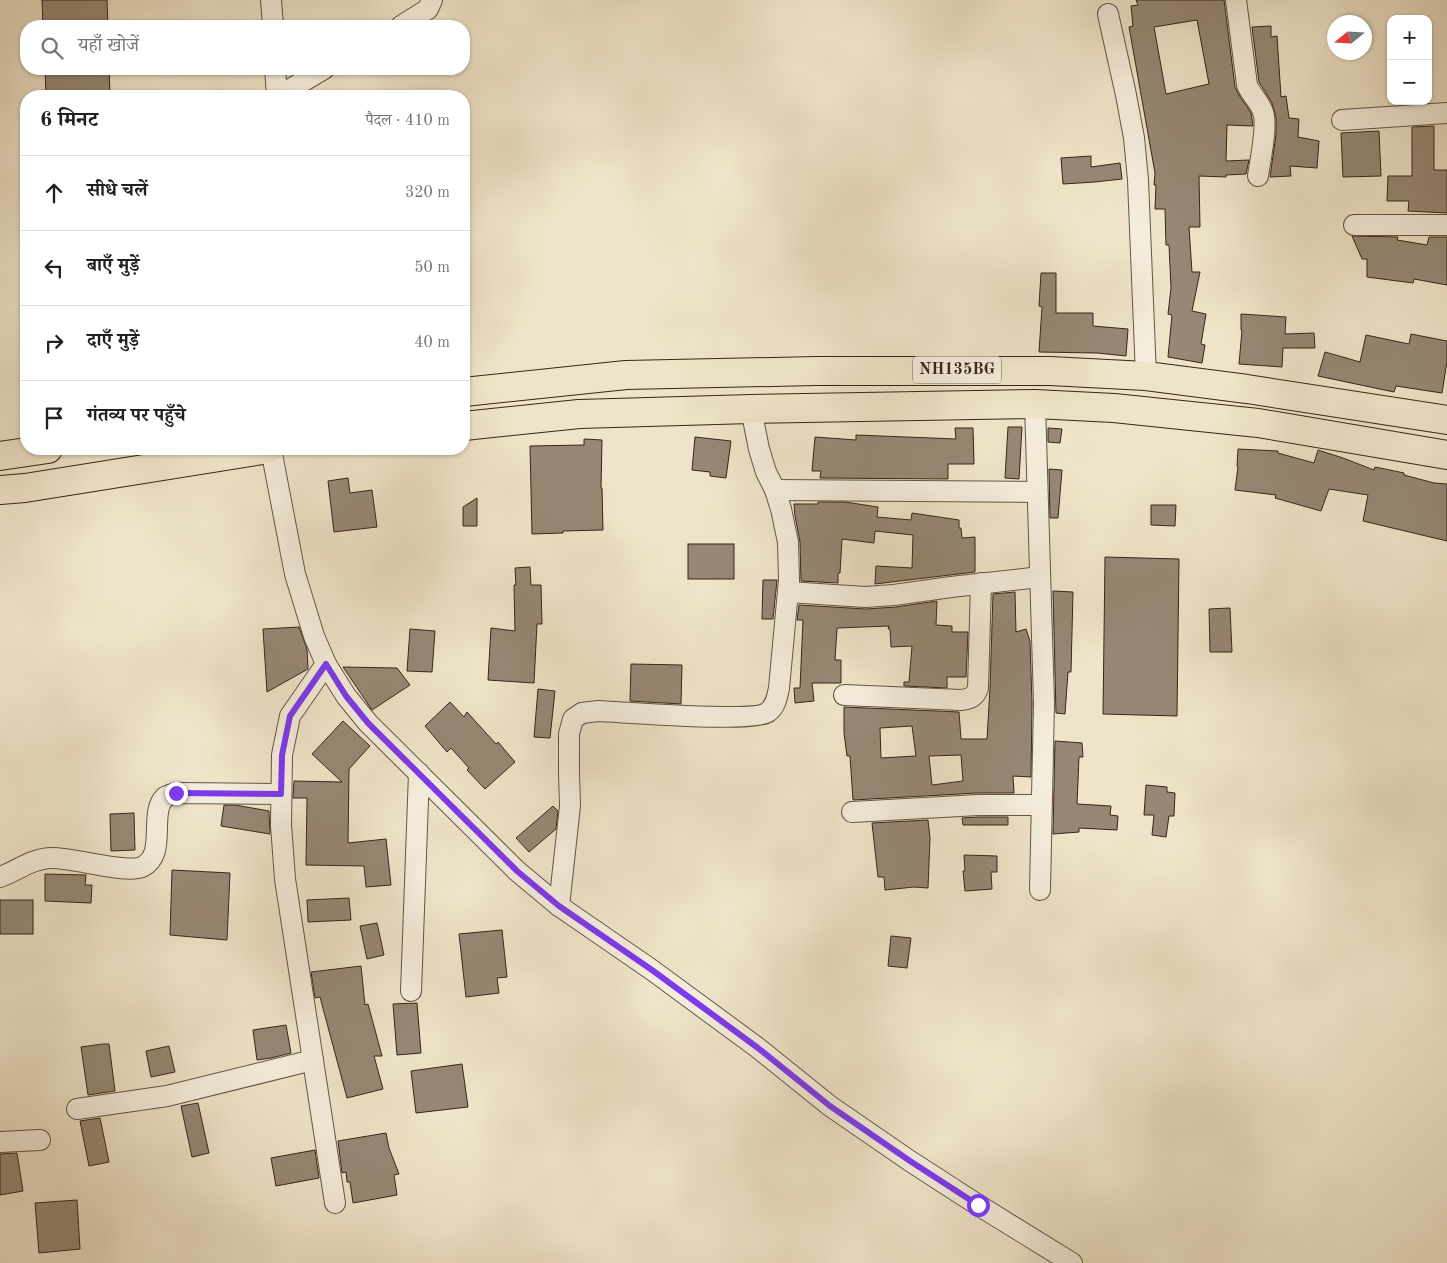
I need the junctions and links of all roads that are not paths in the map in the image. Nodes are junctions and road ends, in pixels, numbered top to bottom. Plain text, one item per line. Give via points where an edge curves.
1 (271, 0) edge
2 (432, 0) edge
3 (1236, 0) edge
4 (1108, 14) dead end
5 (273, 20) edge
6 (411, 20) edge
7 (275, 75) edge
8 (314, 75) edge
9 (277, 90) edge
10 (289, 90) edge
11 (1447, 113) edge
12 (1342, 120) dead end
13 (1258, 176) dead end
14 (1354, 225) dead end
15 (1447, 226) edge
16 (1146, 376) junction
17 (470, 391) edge
18 (1035, 404) junction
19 (751, 409) junction
20 (1447, 420) edge
21 (470, 425) edge
22 (20, 453) edge
23 (232, 455) edge
24 (271, 455) edge
25 (1447, 455) edge
26 (0, 456) edge
27 (0, 490) edge
28 (775, 490) junction
29 (1037, 492) junction
30 (1040, 577) junction
31 (981, 583) junction
32 (788, 592) junction
33 (326, 664) junction
34 (844, 695) dead end
35 (419, 773) junction
36 (281, 794) junction
37 (1041, 805) junction
38 (852, 812) dead end
39 (0, 877) edge
40 (1040, 890) dead end
41 (559, 906) junction
42 (410, 991) dead end
43 (313, 1060) junction
44 (77, 1109) dead end
45 (40, 1140) dead end
46 (0, 1142) edge
47 (335, 1203) dead end
48 (1041, 1254) edge
49 (1072, 1263) edge

1 - 5 street
2 - 6 street via 428,9
3 - 13 street via 1247,85 1264,120
4 - 16 street via 1134,138
7 - 9 street
8 - 10 street
11 - 12 street
14 - 15 street
16 - 17 highway, NH135BG via 975,370 646,374
16 - 20 highway, NH135BG
18 - 19 highway, NH135BG
18 - 25 highway, NH135BG via 1114,408 1258,423
18 - 29 street
19 - 21 highway, NH135BG via 580,414
19 - 28 street via 759,449
22 - 26 highway
23 - 27 highway
24 - 33 street via 295,574
28 - 29 street
28 - 32 street via 788,542
29 - 30 street
30 - 31 street
30 - 37 street via 1044,710
31 - 32 street via 865,597
31 - 34 street via 978,688 970,699
32 - 41 street via 779,688 775,704 767,713 753,717 717,717 598,711 582,712 573,719 569,734 570,806
33 - 35 street via 368,723
33 - 36 street via 290,716 282,755
35 - 41 street via 517,871
35 - 42 street
36 - 39 street via 176,793 166,796 160,806 154,854 150,862 140,868 49,858
36 - 43 street via 285,879
37 - 38 street
37 - 40 street
41 - 48 street via 751,1042 830,1106
43 - 44 street via 167,1096
43 - 47 street
45 - 46 street
48 - 49 street

